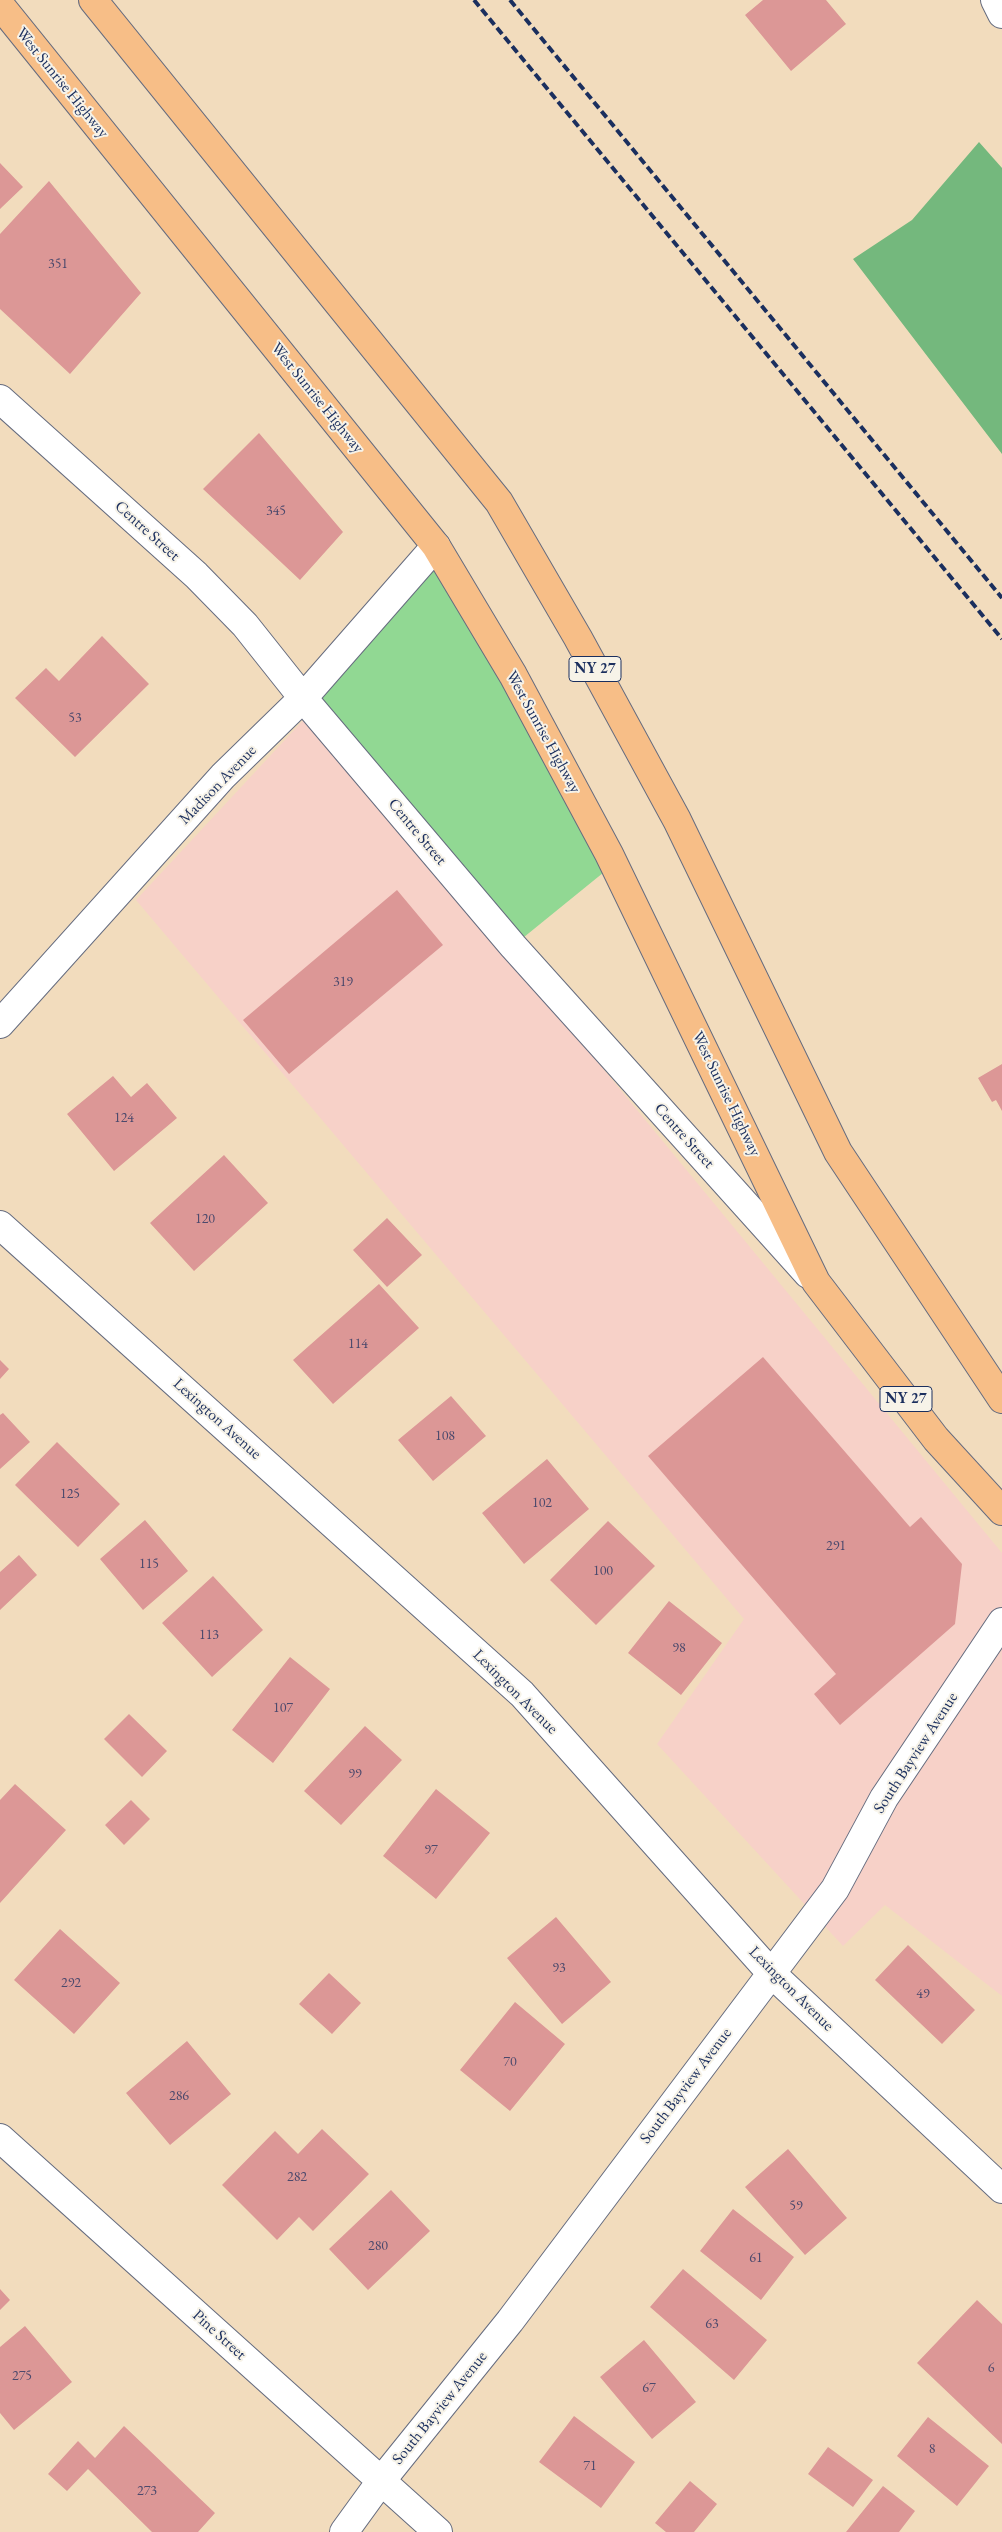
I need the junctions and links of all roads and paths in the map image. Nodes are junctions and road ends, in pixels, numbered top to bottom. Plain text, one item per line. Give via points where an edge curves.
1 (93, 0) edge
2 (995, 0) edge
3 (0, 5) edge
4 (1002, 14) edge
5 (0, 399) edge
6 (436, 546) junction
7 (303, 698) junction
8 (0, 1024) edge
9 (0, 1224) edge
10 (816, 1282) junction
11 (1002, 1399) edge
12 (1002, 1511) edge
13 (1002, 1622) edge
14 (771, 1973) junction
15 (0, 2138) edge
16 (1002, 2189) edge
17 (381, 2482) junction
18 (344, 2532) edge
19 (438, 2532) edge

1 - 11 highway, NY 27 via 499,502 578,638 677,820 838,1152
2 - 4 street
3 - 6 highway, West Sunrise Highway / NY 27
5 - 7 street, Centre Street via 196,575 245,625
6 - 7 street, Madison Avenue
6 - 10 highway, West Sunrise Highway / NY 27 via 513,675 610,854
7 - 8 street, Madison Avenue via 223,776
7 - 10 street, Centre Street via 513,946
9 - 14 street, Lexington Avenue via 522,1694
10 - 12 highway, West Sunrise Highway / NY 27 via 936,1438
13 - 14 street, South Bayview Avenue via 884,1798 835,1889
14 - 16 street, Lexington Avenue
14 - 17 street, South Bayview Avenue via 510,2321
15 - 17 street, Pine Street
17 - 18 street, South Bayview Avenue
17 - 19 street, Pine Street

